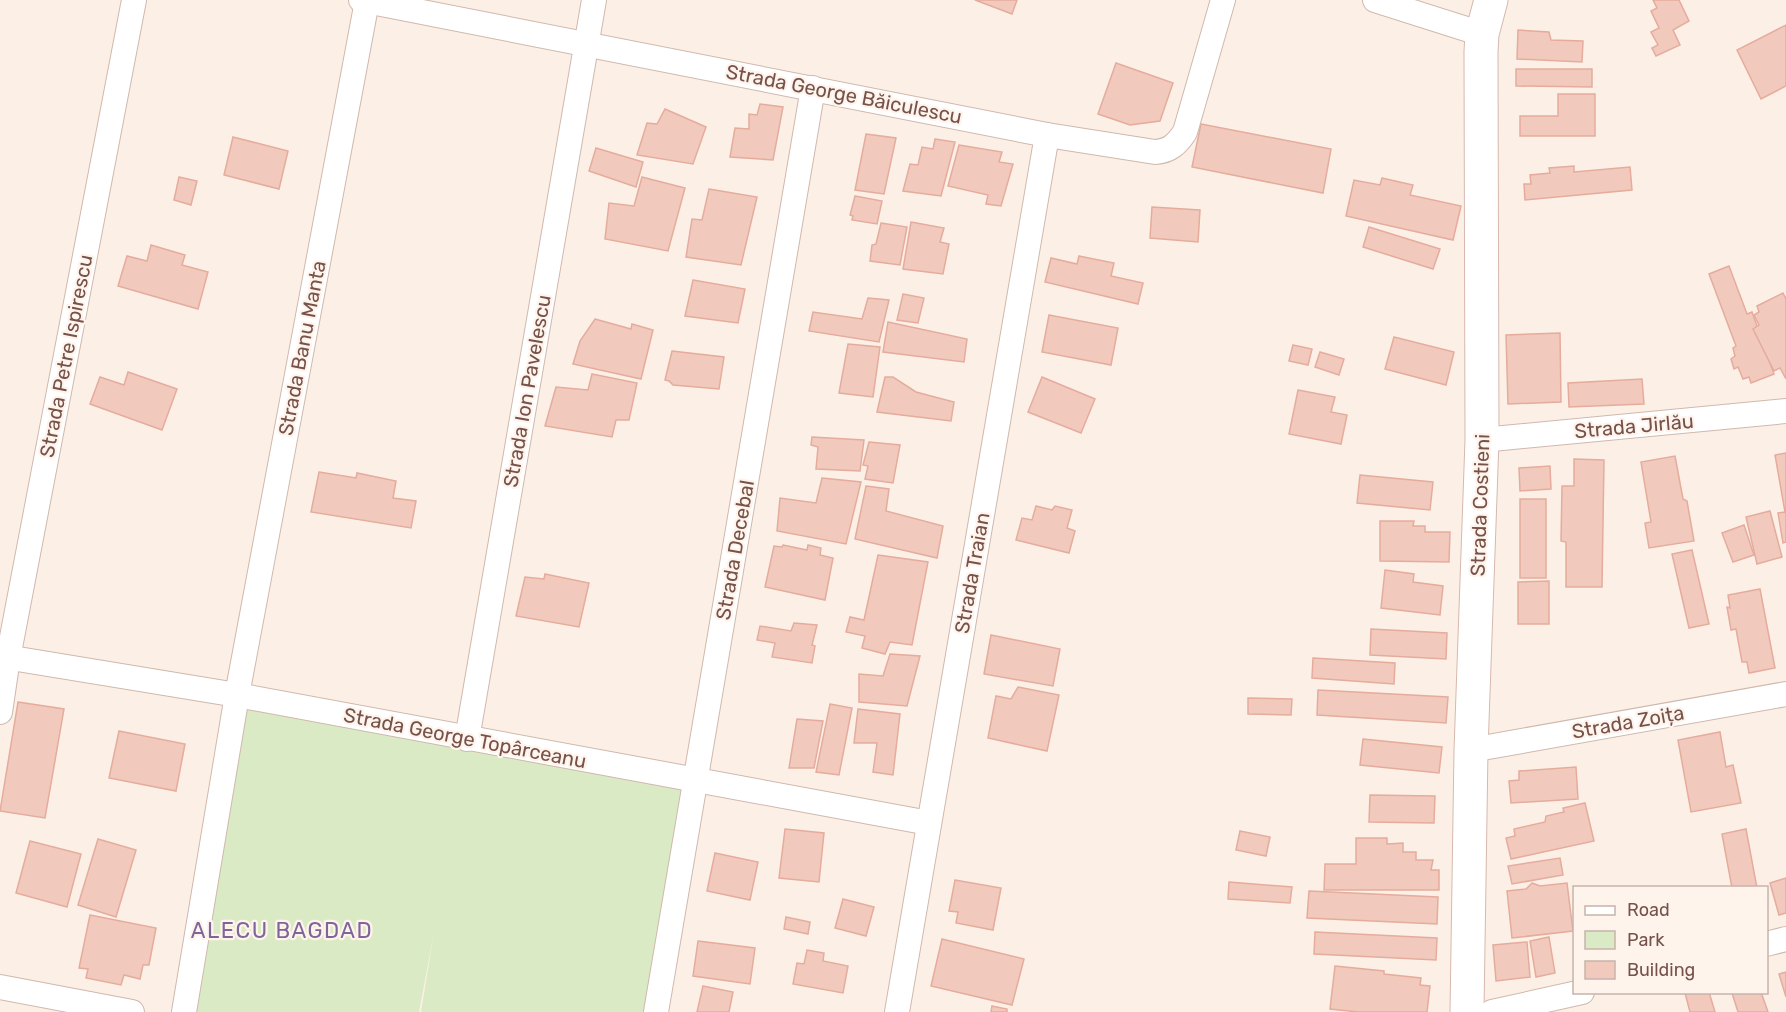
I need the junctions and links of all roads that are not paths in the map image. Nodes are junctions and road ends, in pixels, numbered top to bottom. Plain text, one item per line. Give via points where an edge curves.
1 (134, 0) edge
2 (362, 0) edge
3 (594, 0) edge
4 (1223, 0) edge
5 (1375, 0) edge
6 (1491, 0) edge
7 (367, 1) edge
8 (1482, 34) junction
9 (587, 43) junction
10 (813, 88) junction
11 (1047, 135) junction
12 (1786, 411) edge
13 (1482, 440) junction
14 (4, 657) edge
15 (1786, 693) edge
16 (237, 695) junction
17 (0, 712) edge
18 (467, 738) junction
19 (1471, 750) junction
20 (696, 782) junction
21 (929, 823) junction
22 (1786, 939) edge
23 (1768, 944) edge
24 (0, 987) edge
25 (1577, 994) edge
26 (132, 1012) edge
27 (184, 1012) edge
28 (656, 1012) edge
29 (897, 1012) edge
30 (1467, 1012) edge
31 (1492, 1012) edge

1 - 14 street, Strada Petre Ispirescu
2 - 7 street, Strada George Băiculescu
3 - 9 street, Strada Ion Pavelescu
4 - 11 street, Strada George Băiculescu via 1185,132 1167,151
5 - 8 street
6 - 8 street, Strada Costieni
7 - 9 street, Strada George Băiculescu
7 - 16 street, Strada Banu Manta
8 - 13 street, Strada Costieni
9 - 10 street, Strada George Băiculescu
9 - 18 street, Strada Ion Pavelescu
10 - 11 street, Strada George Băiculescu
10 - 20 street, Strada Decebal
11 - 21 street, Strada Traian
12 - 13 street, Strada Jirlău
13 - 19 street, Strada Costieni
14 - 16 street, Strada George Topârceanu
14 - 17 street, Strada Petre Ispirescu
15 - 19 street, Strada Zoița
16 - 18 street, Strada George Topârceanu
16 - 27 street, Strada Banu Manta
18 - 20 street, Strada George Topârceanu
19 - 30 street, Strada Costieni
20 - 21 street, Strada George Topârceanu
20 - 28 street, Strada Decebal
21 - 29 street, Strada Traian
22 - 23 street
24 - 26 street
25 - 31 street

